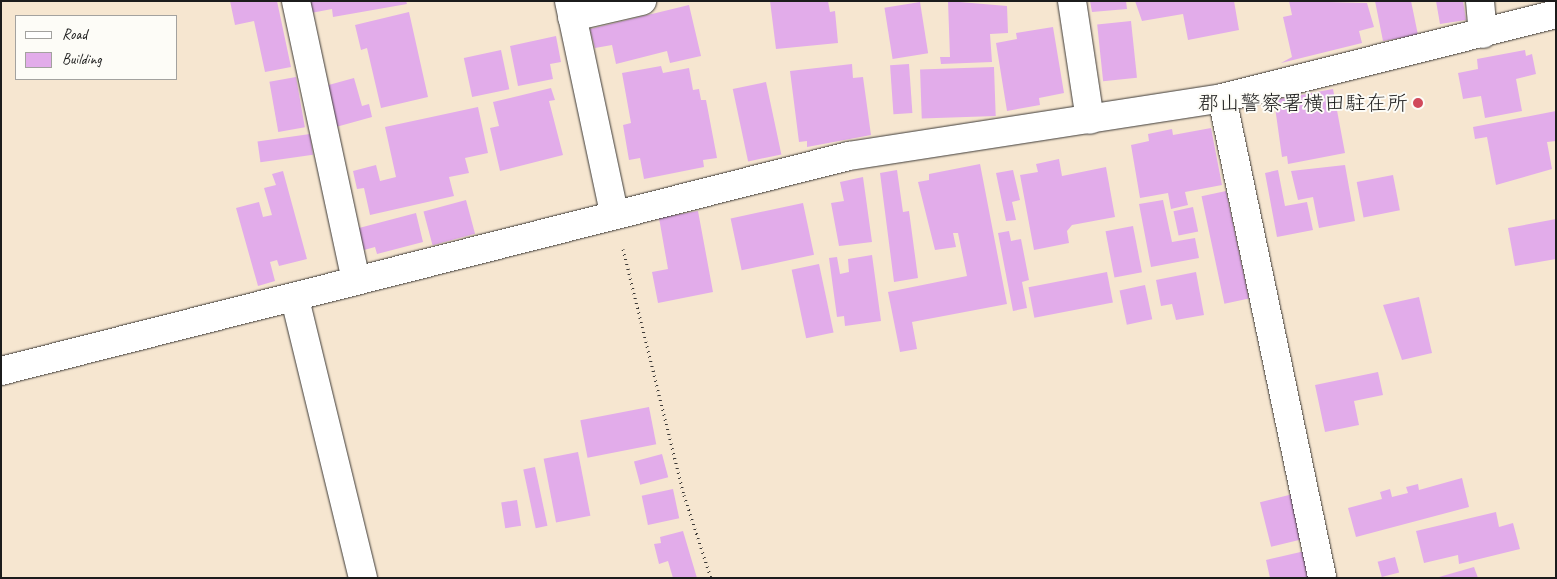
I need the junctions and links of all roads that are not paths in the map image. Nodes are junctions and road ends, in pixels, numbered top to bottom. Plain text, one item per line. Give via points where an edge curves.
1 (296, 1) edge
2 (642, 1) edge
3 (1072, 1) edge
4 (1480, 1) edge
5 (570, 9) edge
6 (1556, 14) edge
7 (1483, 34) junction
8 (1222, 98) junction
9 (1090, 120) junction
10 (614, 212) junction
11 (356, 280) junction
12 (295, 299) junction
13 (1, 371) edge
14 (363, 578) edge
15 (1322, 578) edge

1 - 11 street
2 - 5 street
3 - 9 street
4 - 7 street
5 - 10 street
6 - 7 street
7 - 8 street
8 - 9 street
8 - 15 street
9 - 10 street via 848,156
10 - 11 street
11 - 12 street
12 - 13 street
12 - 14 street

